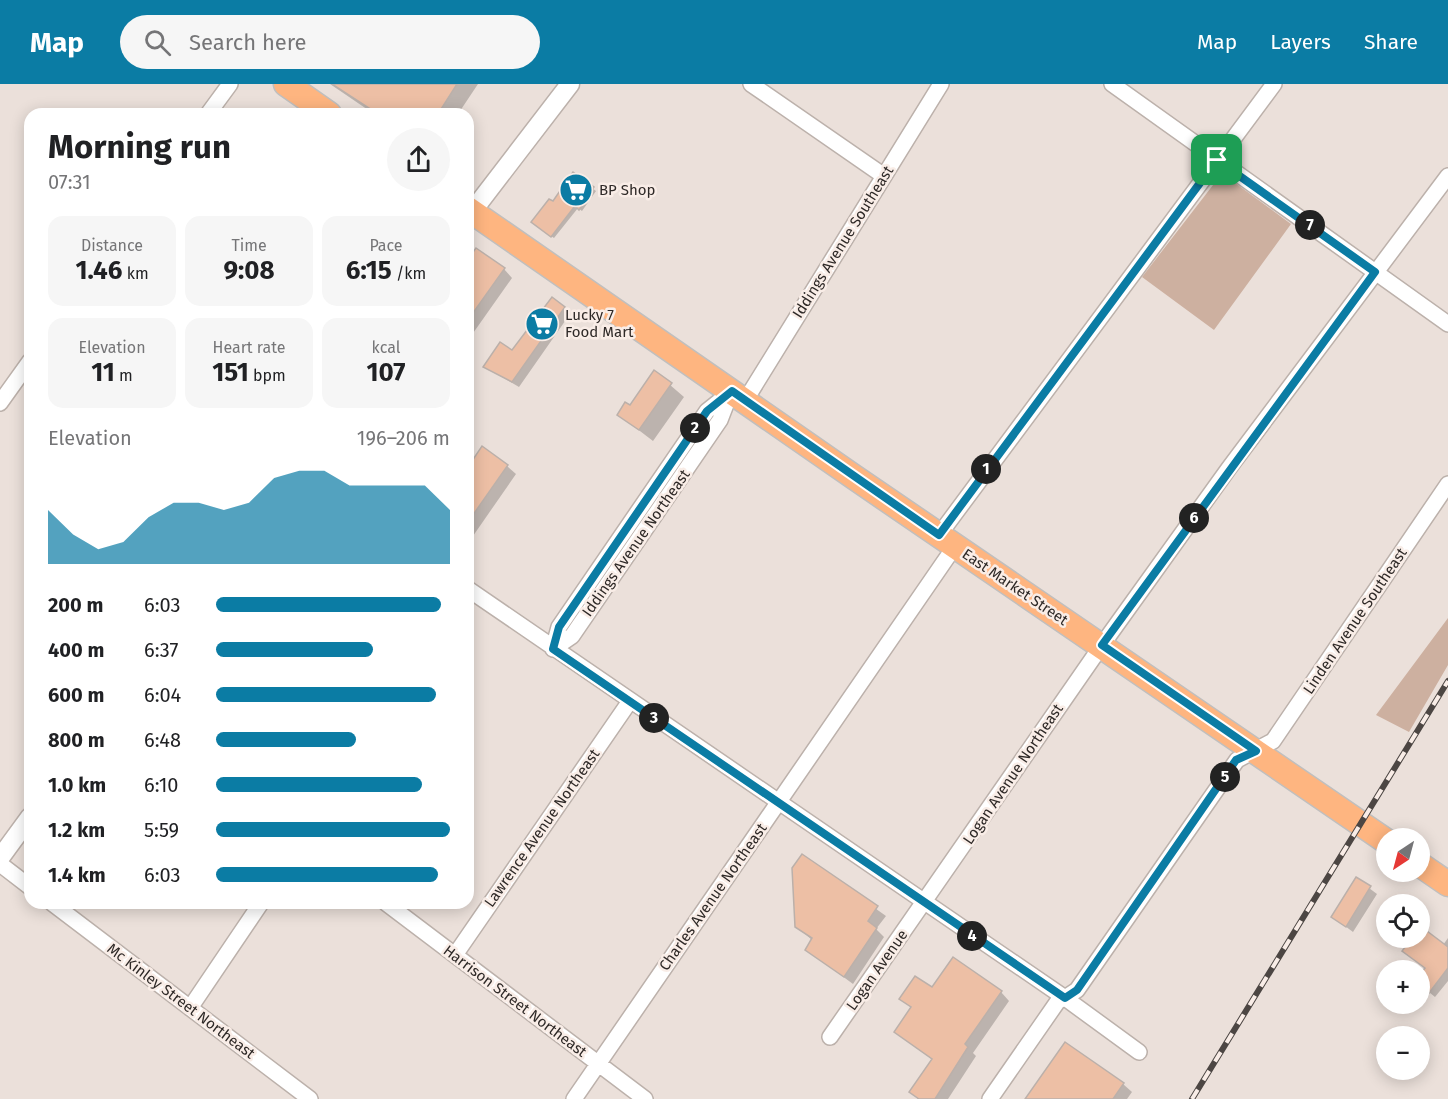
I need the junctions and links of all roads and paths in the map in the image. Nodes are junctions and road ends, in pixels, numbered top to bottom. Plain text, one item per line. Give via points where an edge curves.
1 (230, 84) edge
2 (286, 84) edge
3 (570, 84) edge
4 (751, 84) edge
5 (941, 84) edge
6 (1112, 84) edge
7 (1274, 84) edge
8 (212, 108) edge
9 (320, 108) edge
10 (1217, 160) junction
11 (884, 176) junction
12 (1448, 176) edge
13 (474, 207) edge
14 (474, 216) edge
15 (1375, 272) junction
16 (1448, 324) edge
17 (24, 369) edge
18 (738, 396) junction
19 (0, 403) edge
20 (1448, 484) edge
21 (947, 541) junction
22 (474, 598) edge
23 (1102, 645) junction
24 (553, 649) junction
25 (630, 701) junction
26 (1256, 751) junction
27 (778, 804) junction
28 (24, 825) edge
29 (1376, 834) edge
30 (0, 858) edge
31 (0, 864) edge
32 (1430, 872) edge
33 (24, 882) edge
34 (1448, 884) edge
35 (924, 903) junction
36 (59, 909) edge
37 (257, 909) edge
38 (394, 909) edge
39 (455, 955) junction
40 (1065, 998) junction
41 (190, 1008) junction
42 (830, 1037) dead end
43 (1139, 1052) dead end
44 (598, 1064) junction
45 (310, 1099) edge
46 (574, 1099) edge
47 (645, 1099) edge
48 (990, 1099) edge

1 - 8 street
2 - 9 main road
3 - 13 street
4 - 11 street
5 - 11 street, Iddings Avenue Southeast
6 - 10 street
7 - 10 street, Charles Avenue Northeast
10 - 15 street
10 - 21 street, Charles Avenue Northeast
11 - 18 street, Iddings Avenue Southeast
12 - 15 street, Logan Avenue Northeast
14 - 18 main road, East Market Street
15 - 16 street
15 - 23 street, Logan Avenue Northeast
17 - 19 street
18 - 21 main road, East Market Street
18 - 24 street, Iddings Avenue Northeast via 707,411 559,627
20 - 26 street, Linden Avenue Southeast via 1282,729 1273,741
21 - 23 main road, East Market Street
21 - 27 street, Charles Avenue Northeast
22 - 24 street
23 - 26 main road, East Market Street
23 - 35 street, Logan Avenue Northeast
24 - 25 street
25 - 27 street
25 - 39 street, Lawrence Avenue Northeast
26 - 29 main road, East Market Street
26 - 40 street, Linden Avenue Southeast via 1236,760 1077,990
27 - 35 street
27 - 44 street, Charles Avenue Northeast
28 - 30 street
31 - 33 street
32 - 34 main road
35 - 40 street
35 - 42 street, Logan Avenue
36 - 41 street, Mc Kinley Street Northeast
37 - 41 street
38 - 39 street, Harrison Street Northeast
39 - 44 street, Harrison Street Northeast
40 - 43 street
40 - 48 street, Linden Avenue Southeast via 1058,1001
41 - 45 street, Mc Kinley Street Northeast
44 - 46 street, Charles Avenue Northeast
44 - 47 street, Harrison Street Northeast

